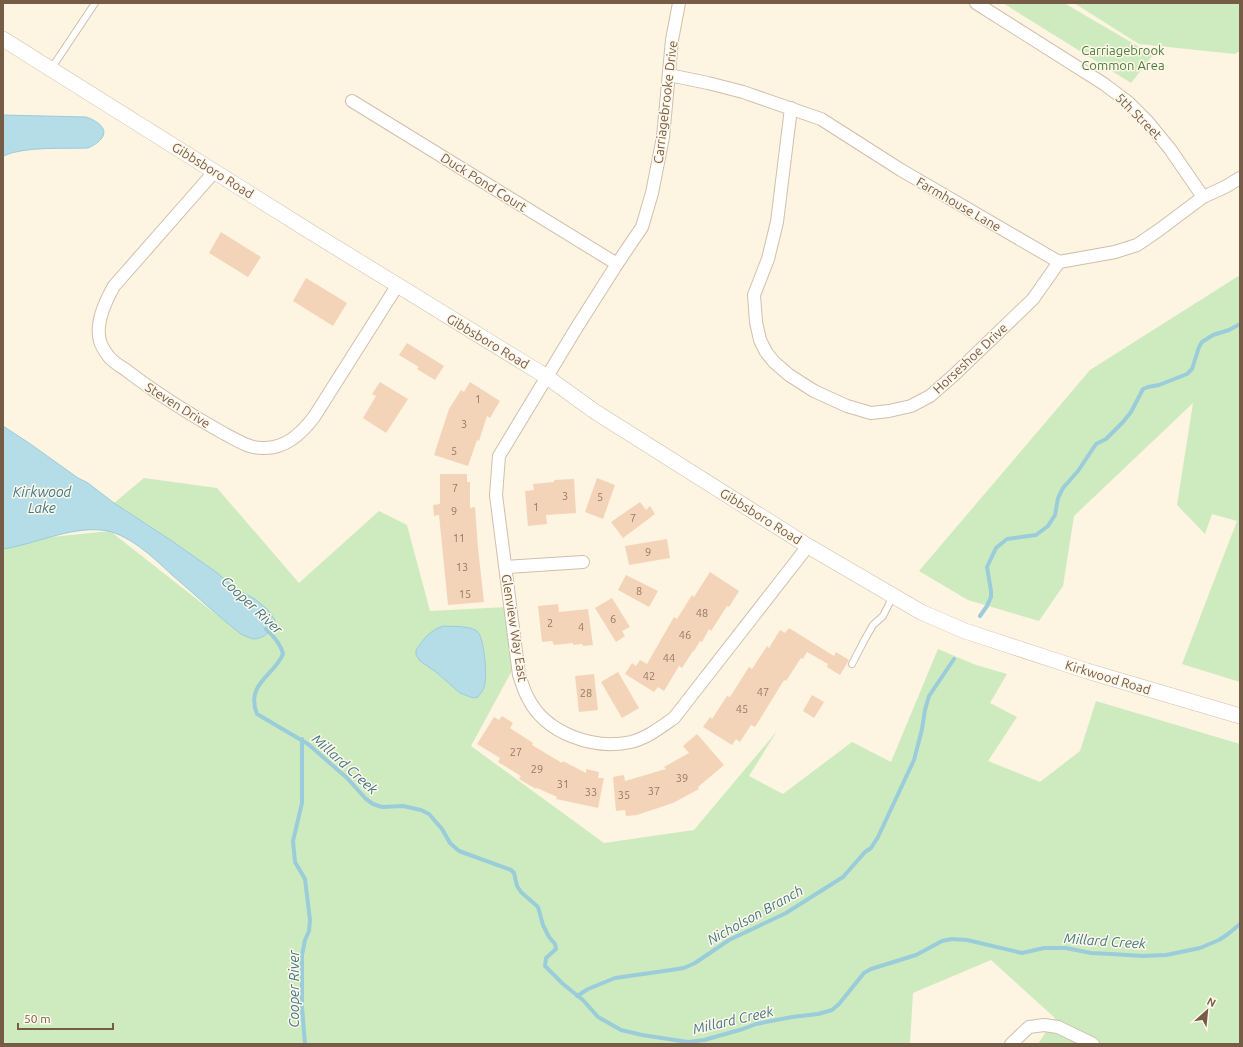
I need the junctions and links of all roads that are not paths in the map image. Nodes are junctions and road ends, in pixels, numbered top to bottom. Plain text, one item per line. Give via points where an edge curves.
1 (95, 3) edge
2 (679, 3) edge
3 (976, 3) edge
4 (3, 39) edge
5 (51, 69) junction
6 (669, 76) junction
7 (352, 101) dead end
8 (791, 108) junction
9 (215, 171) junction
10 (1240, 178) edge
11 (1203, 197) junction
12 (1059, 262) junction
13 (617, 264) junction
14 (397, 286) junction
15 (547, 377) junction
16 (808, 546) junction
17 (583, 562) dead end
18 (506, 567) junction
19 (894, 596) junction
20 (977, 635) joint
21 (852, 664) dead end
22 (1240, 716) edge
23 (1011, 1044) edge
24 (1093, 1044) edge

1 - 5 lane
2 - 6 street, Carriagebrooke Drive
3 - 11 street, 5th Street via 1128,102 1170,149
4 - 5 street, Gibbsboro Road
5 - 9 street, Gibbsboro Road
6 - 8 street, Farmhouse Lane via 743,92
6 - 13 street, Carriagebrooke Drive via 663,137 652,193 642,227
7 - 13 street, Duck Pond Court
8 - 12 street, Farmhouse Lane via 821,119 901,170
8 - 12 street, Horseshoe Drive via 777,222 768,259 754,295 756,322 760,340 774,362 814,391 847,406 871,413 911,406 930,396 1033,299
9 - 14 street, Gibbsboro Road
9 - 14 street, Steven Drive via 114,286 101,317 98,332 100,343 109,357 148,387 210,426 249,446 263,449 279,446 291,441 314,417
10 - 11 street
11 - 12 street via 1137,245 1115,252
13 - 15 street, Carriagebrooke Drive
14 - 15 street, Gibbsboro Road
15 - 16 street, Gibbsboro Road via 594,411
15 - 18 street, Glenview Way East via 499,456 496,495
16 - 18 street, Glenview Way East via 674,718 632,742 606,744 578,739 558,729 541,716 528,699 519,675
16 - 19 street, Gibbsboro Road
17 - 18 street
19 - 20 street, Gibbsboro Road via 921,612
19 - 21 lane via 883,616 873,625
20 - 22 street, Kirkwood Road via 1087,671
23 - 24 street via 1029,1027 1044,1025 1058,1027

